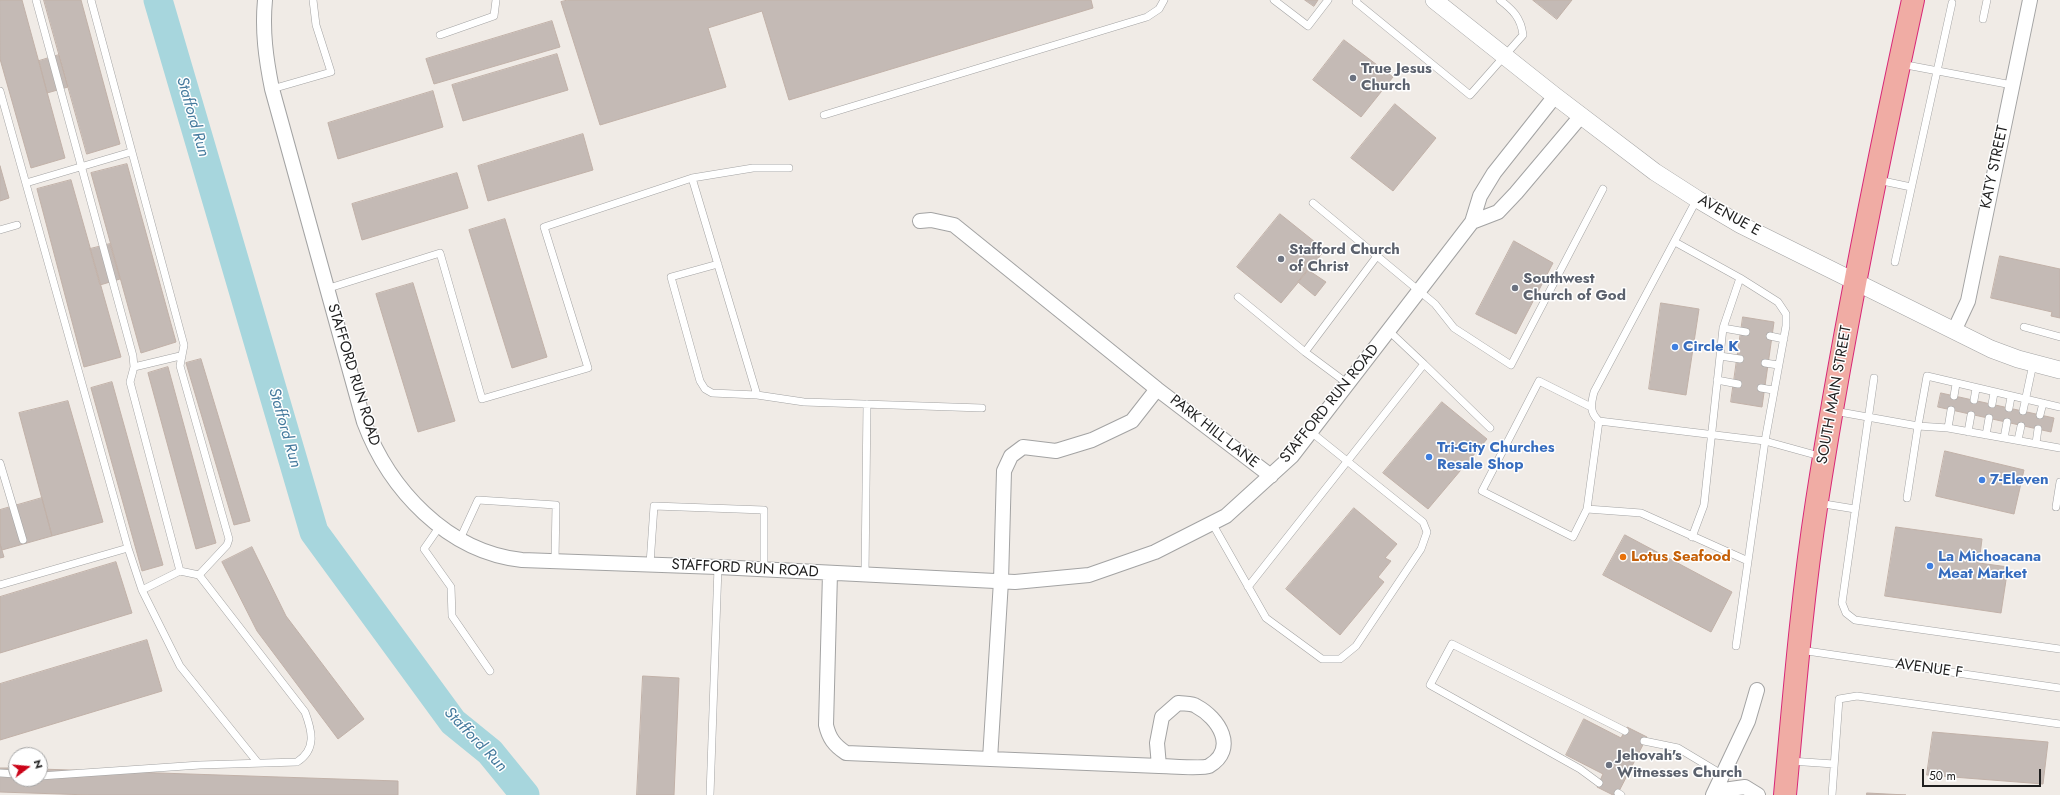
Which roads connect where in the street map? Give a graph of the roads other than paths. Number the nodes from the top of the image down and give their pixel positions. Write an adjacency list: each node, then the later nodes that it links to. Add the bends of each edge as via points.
1 (36, 0): 28 (lane)
2 (91, 0): 27 (lane)
3 (265, 0): 22 (street, STAFFORD RUN ROAD, via 265,55)
4 (313, 0): 22 (lane, via 316,25 331,72)
5 (496, 0): 17 (lane, via 494,16)
6 (1164, 0): 25 (lane, via 1159,9 1148,17)
7 (1274, 0): 8 (lane, via 1308,26)
8 (1328, 0)
9 (1357, 0): 18 (lane, via 1356,2 1470,95)
10 (1434, 0): 18 (street, AVENUE E)
11 (1500, 0): 18 (lane, via 1514,11 1522,25 1523,35)
12 (1913, 0): 19 (highway, SOUTH MAIN STREET)
13 (1987, 0): 16 (lane)
14 (2030, 0): 21 (street, KATY STREET)
15 (1952, 3): 20 (lane)
16 (1984, 20)
17 (440, 35)
18 (1504, 56): 24 (street, AVENUE E)
19 (1899, 64): 20 (lane); 31 (highway, SOUTH MAIN STREET)
20 (1937, 70): 21 (lane); 33 (lane)
21 (2012, 85): 53 (street, KATY STREET, via 1968,301)
22 (272, 90): 47 (street, STAFFORD RUN ROAD)
23 (0, 91): 32 (lane)
24 (1555, 96): 26 (street, AVENUE E); 38 (street, STAFFORD RUN ROAD, via 1494,173 1480,196)
25 (824, 115)
26 (1581, 116): 35 (street, AVENUE E); 38 (street, via 1498,212)
27 (131, 152): 28 (lane); 59 (lane, via 184,345)
28 (82, 167): 32 (lane); 66 (lane, via 133,356)
29 (789, 168): 30 (lane, via 753,168)
30 (692, 178): 44 (lane); 47 (lane, via 544,227 588,368 482,399 440,253)
31 (1876, 179): 33 (lane); 46 (highway, SOUTH MAIN STREET)
32 (26, 183): 128 (lane)
33 (1912, 187): 43 (lane)
34 (1603, 189): 48 (lane, via 1511,365 1454,328 1435,304)
35 (1697, 199): 41 (lane, via 1684,220); 46 (street, AVENUE E, via 1741,225)
36 (1313, 203): 42 (lane)
37 (920, 221): 75 (street, PARK HILL LANE, via 931,220 954,225)
38 (1472, 222): 48 (street, STAFFORD RUN ROAD)
39 (17, 225): 40 (lane)
40 (0, 230)
41 (1675, 242): 45 (lane); 86 (lane, via 1594,392)
42 (1377, 256): 48 (lane); 58 (lane)
43 (1895, 262)
44 (718, 264): 78 (lane); 78 (lane, via 671,277 700,381 705,390 712,393)
45 (1740, 278): 51 (lane); 57 (lane, via 1778,302 1786,314)
46 (1855, 281): 53 (street, AVENUE E); 91 (highway, SOUTH MAIN STREET)
47 (326, 289): 124 (street, STAFFORD RUN ROAD, via 364,422 377,454 409,498)
48 (1419, 291): 52 (street, STAFFORD RUN ROAD)
49 (1238, 297): 58 (lane)
50 (2024, 327): 56 (lane)
51 (1723, 328): 54 (lane); 60 (lane)
52 (1389, 331): 64 (lane); 70 (street, STAFFORD RUN ROAD)
53 (1954, 331): 63 (street, AVENUE E, via 1991,349)
54 (1746, 332)
55 (1770, 336): 57 (lane)
56 (2060, 337)
57 (1784, 339): 65 (lane)
58 (1305, 352): 70 (lane)
59 (180, 356): 66 (lane); 136 (lane, via 180,366 229,539 227,545)
60 (1720, 356): 61 (lane); 69 (lane)
61 (1740, 359)
62 (1765, 363): 65 (lane)
63 (2034, 363): 67 (street, AVENUE E); 82 (lane)
64 (1424, 364): 101 (lane); 114 (lane)
65 (1778, 365): 76 (lane)
66 (134, 368): 134 (lane, via 130,382)
67 (2060, 370)
68 (1874, 378): 95 (lane)
69 (1717, 380): 71 (lane); 106 (lane)
70 (1348, 384): 104 (street, STAFFORD RUN ROAD)
71 (1738, 384)
72 (1956, 384): 74 (lane); 79 (lane); 99 (lane, via 1927,376)
73 (1761, 388): 76 (lane)
74 (1976, 388): 77 (lane); 81 (lane)
75 (1157, 389): 116 (street, PARK HILL LANE); 138 (street, via 1132,421 1092,440 1056,451 1023,447 1011,456 1004,471)
76 (1773, 390): 110 (lane)
77 (1994, 393): 80 (lane); 84 (lane)
78 (757, 395): 83 (lane, via 804,402)
79 (1954, 396)
80 (2012, 397): 82 (lane); 89 (lane)
81 (1974, 400)
82 (2025, 400): 85 (lane); 92 (lane)
83 (867, 404): 88 (lane); 137 (lane)
84 (1992, 404)
85 (2042, 404): 87 (lane); 94 (lane)
86 (1591, 407): 97 (lane); 121 (lane, via 1540,381 1482,491 1573,537)
87 (2060, 407)
88 (982, 408)
89 (2009, 408)
90 (1951, 410): 102 (lane)
91 (1832, 411): 95 (lane); 113 (highway, SOUTH MAIN STREET)
92 (2023, 411)
93 (1971, 415): 105 (lane)
94 (2040, 415)
95 (1869, 417): 99 (lane); 122 (lane)
96 (1989, 418): 107 (lane)
97 (1599, 421): 106 (lane); 121 (lane)
98 (2007, 422): 108 (lane)
99 (1918, 426): 102 (lane); 118 (lane)
100 (2021, 426): 109 (lane)
101 (1490, 428)
102 (1948, 428): 105 (lane)
103 (2038, 429): 111 (lane)
104 (1311, 432): 114 (lane); 116 (street, STAFFORD RUN ROAD, via 1292,456)
105 (1968, 432): 107 (lane)
106 (1711, 433): 110 (lane); 125 (lane, via 1704,505)
107 (1986, 434): 108 (lane)
108 (2004, 438): 109 (lane)
109 (2018, 440): 111 (lane)
110 (1765, 441): 113 (lane); 130 (lane)
111 (2036, 443): 112 (lane)
112 (2060, 448)
113 (1824, 458): 119 (highway, SOUTH MAIN STREET)
114 (1348, 462): 140 (lane); 140 (lane, via 1423,522 1426,532 1421,549 1356,646 1340,659 1322,659 1266,618)
115 (0, 463): 127 (lane)
116 (1271, 476): 123 (street, STAFFORD RUN ROAD, via 1226,516)
117 (2060, 482): 120 (lane)
118 (1907, 498)
119 (1816, 503): 122 (lane); 144 (highway, SOUTH MAIN STREET)
120 (2056, 507)
121 (1587, 509): 125 (lane, via 1641,513)
122 (1855, 509): 143 (lane, via 1842,603 1846,613 1855,620)
123 (1212, 523): 138 (street, STAFFORD RUN ROAD, via 1155,552 1089,575); 140 (lane)
124 (440, 526): 126 (street, STAFFORD RUN ROAD); 145 (lane, via 424,549 451,587 452,616)
125 (1692, 537): 130 (lane)
126 (460, 539): 129 (street, STAFFORD RUN ROAD, via 503,558); 129 (lane, via 478,500 556,505)
127 (24, 540)
128 (128, 548): 139 (lane); 141 (lane)
129 (555, 560): 131 (street, STAFFORD RUN ROAD)
130 (1748, 561): 142 (lane)
131 (650, 564): 132 (street, STAFFORD RUN ROAD); 133 (lane, via 654,506 764,510)
132 (718, 566): 133 (street, STAFFORD RUN ROAD); 160 (lane)
133 (764, 569): 135 (street, STAFFORD RUN ROAD)
134 (180, 571): 136 (lane); 141 (lane)
135 (830, 573): 137 (street, STAFFORD RUN ROAD); 151 (street, via 826,725 828,736 835,746 846,753)
136 (199, 575): 153 (lane, via 305,712 310,727 312,738 304,758 297,762)
137 (865, 575): 138 (street, STAFFORD RUN ROAD)
138 (1001, 581): 151 (street)
139 (0, 585)
140 (1248, 587)
141 (142, 590): 153 (lane, via 180,666)
142 (1736, 646)
143 (2060, 649)
144 (1798, 650): 146 (lane, AVENUE F); 152 (highway, SOUTH MAIN STREET)
145 (490, 671)
146 (2060, 688)
147 (1757, 690): 157 (street, via 1748,721)
148 (2060, 724): 154 (lane, via 1857,696 1838,699)
149 (1624, 731): 158 (lane, via 1452,644 1430,685 1580,769)
150 (1644, 741): 157 (lane, via 1678,748)
151 (990, 759): 155 (street)
152 (1788, 761): 154 (lane); 162 (highway, SOUTH MAIN STREET)
153 (258, 763): 156 (lane)
154 (1834, 764): 163 (lane)
155 (1159, 766): 155 (street, via 1207,766 1220,757 1225,746 1224,736 1214,720 1196,705 1178,703 1162,717 1157,743)
156 (48, 775)
157 (1723, 775): 159 (street)
158 (1599, 783)
159 (1714, 793): 161 (street, via 1745,787)
160 (710, 795)
161 (1758, 795)
162 (1785, 795)
163 (1832, 795)

